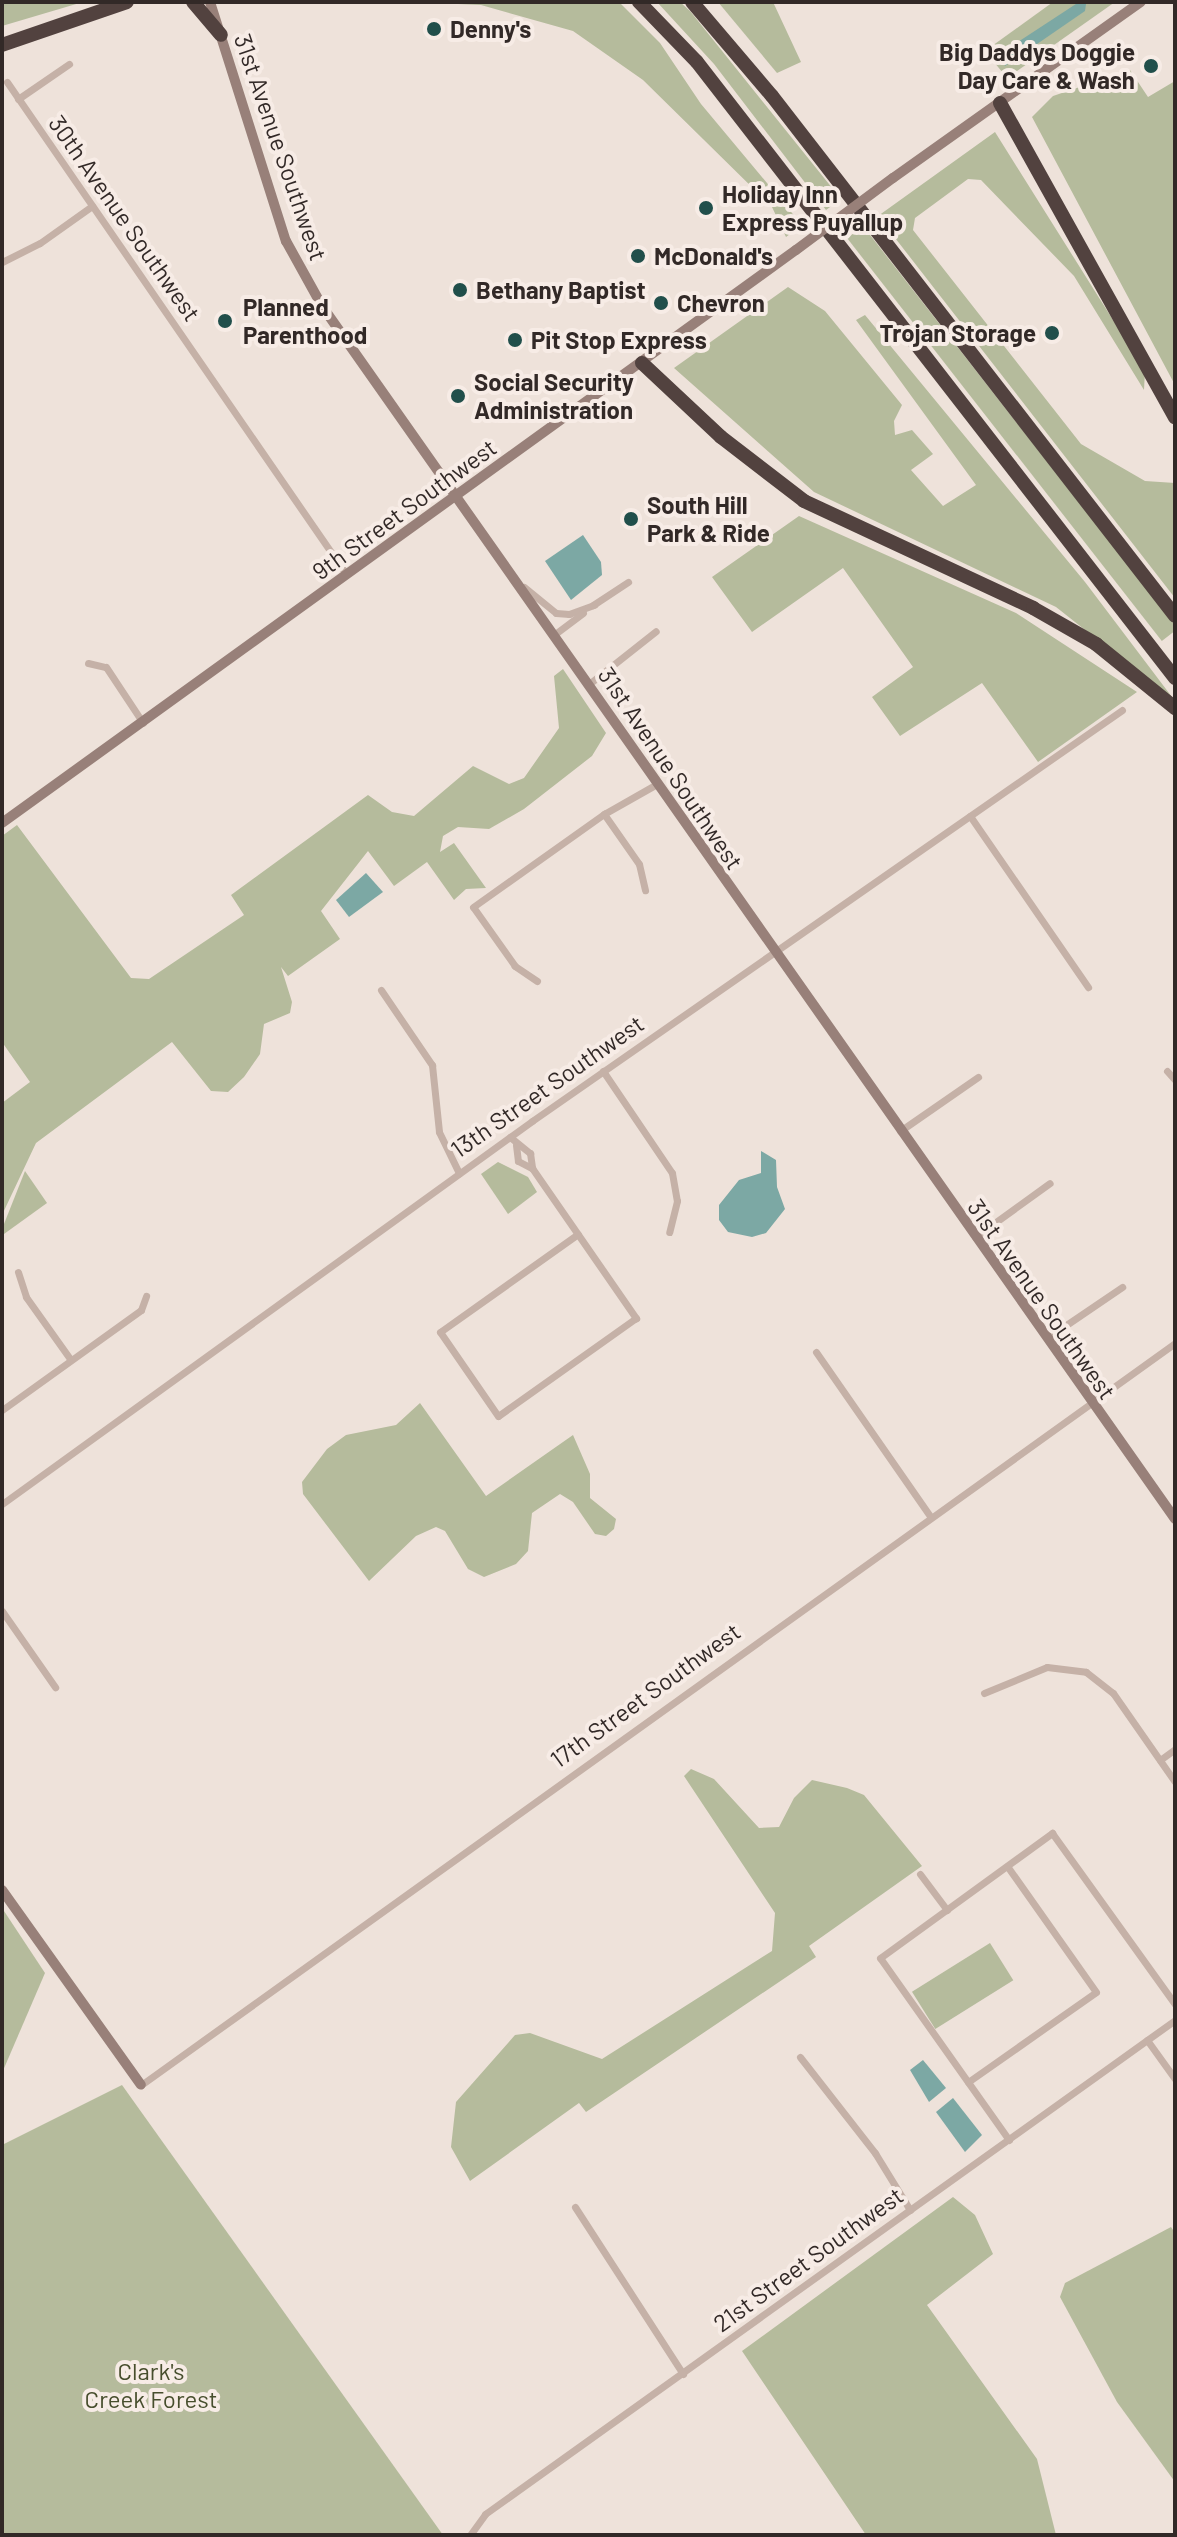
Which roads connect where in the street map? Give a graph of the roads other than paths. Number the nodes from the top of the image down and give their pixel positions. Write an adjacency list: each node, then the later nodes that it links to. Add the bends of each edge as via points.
1 (103, 2): 9 (highway)
2 (127, 2): 11 (highway)
3 (193, 2): 10 (highway)
4 (210, 2): 10 (street, 31st Avenue Southwest)
5 (639, 2): 30 (highway, via 706,73)
6 (692, 2): 12 (highway)
7 (699, 2): 12 (highway)
8 (1141, 2): 16 (street, 9th Street Southwest)
9 (2, 35)
10 (221, 35): 21 (street, 31st Avenue Southwest, via 298,265)
11 (2, 45)
12 (737, 52): 26 (highway)
13 (69, 64): 15 (street)
14 (7, 82): 15 (street, 30th Avenue Southwest)
15 (18, 99): 17 (street, 30th Avenue Southwest)
16 (1000, 103): 19 (street, 9th Street Southwest, bridge); 20 (highway)
17 (92, 206): 18 (street); 22 (street, 30th Avenue Southwest)
18 (2, 262)
19 (642, 363): 21 (street, 9th Street Southwest); 32 (highway, via 692,412 804,501 1033,608 1096,644)
20 (1175, 418)
21 (456, 497): 22 (street, 9th Street Southwest); 23 (street, 31st Avenue Southwest)
22 (346, 574): 34 (street, 9th Street Southwest)
23 (515, 579): 25 (street, via 556,613); 28 (street, 31st Avenue Southwest)
24 (628, 582): 25 (street)
25 (594, 605): 28 (street)
26 (1175, 616)
27 (656, 631): 31 (street)
28 (555, 634): 31 (street, 31st Avenue Southwest)
29 (88, 663): 34 (street, via 106,667)
30 (1175, 678)
31 (589, 684): 35 (street, 31st Avenue Southwest)
32 (1175, 708)
33 (1122, 710): 37 (street, 13th Street Southwest)
34 (143, 723): 38 (street, 9th Street Southwest)
35 (655, 785): 36 (street); 40 (street, 31st Avenue Southwest)
36 (604, 814): 39 (street, via 639,864); 41 (street, via 473,907 515,966)
37 (970, 816): 40 (street, 13th Street Southwest); 42 (street)
38 (2, 823)
39 (645, 890)
40 (774, 951): 44 (street, 13th Street Southwest); 48 (street, 31st Avenue Southwest)
41 (537, 981)
42 (1088, 987)
43 (381, 990): 52 (street, via 432,1065 442,1145)
44 (603, 1071): 49 (street, 13th Street Southwest); 54 (street, via 672,1173 677,1201)
45 (1167, 1071): 47 (street)
46 (978, 1077): 48 (street)
47 (1175, 1080)
48 (900, 1131): 56 (street, 31st Avenue Southwest)
49 (510, 1137): 50 (street); 52 (street, 13th Street Southwest)
50 (516, 1145): 51 (street, via 530,1153); 51 (street, via 518,1161)
51 (532, 1168): 55 (street)
52 (459, 1173): 66 (street, 13th Street Southwest)
53 (1050, 1183): 56 (street)
54 (669, 1232)
55 (578, 1234): 55 (street, via 636,1318 498,1416 440,1332)
56 (975, 1237): 60 (street, 31st Avenue Southwest)
57 (18, 1272): 63 (street, via 26,1297)
58 (1122, 1287): 60 (street)
59 (146, 1296): 63 (street, via 141,1310)
60 (1047, 1338): 64 (street, 31st Avenue Southwest)
61 (1175, 1343): 64 (street, 17th Street Southwest)
62 (816, 1352): 67 (street)
63 (71, 1360): 65 (street)
64 (1089, 1402): 67 (street, 17th Street Southwest); 68 (street, 31st Avenue Southwest)
65 (2, 1410)
66 (2, 1504)
67 (930, 1516): 85 (street, 17th Street Southwest)
68 (1175, 1519)
69 (2, 1611): 70 (street)
70 (55, 1687)
71 (984, 1693): 73 (street, via 1038,1669 1077,1669 1109,1688)
72 (1175, 1749): 73 (street)
73 (1160, 1760): 74 (street)
74 (1175, 1782)
75 (1007, 1866): 78 (street); 79 (street, via 1052,1833); 84 (street, via 1096,1992)
76 (920, 1874): 78 (street)
77 (2, 1890): 85 (street)
78 (947, 1910): 84 (street, via 880,1958)
79 (1175, 2004)
80 (1175, 2020): 81 (street, 21st Street Southwest)
81 (1147, 2040): 83 (street); 86 (street, 21st Street Southwest)
82 (800, 2057): 88 (street, via 875,2153)
83 (1175, 2079)
84 (968, 2082): 86 (street)
85 (141, 2085)
86 (1009, 2140): 88 (street, 21st Street Southwest)
87 (575, 2207): 89 (street)
88 (910, 2210): 89 (street, 21st Street Southwest)
89 (683, 2374): 90 (street, 21st Street Southwest, via 485,2514)
90 (470, 2535)

